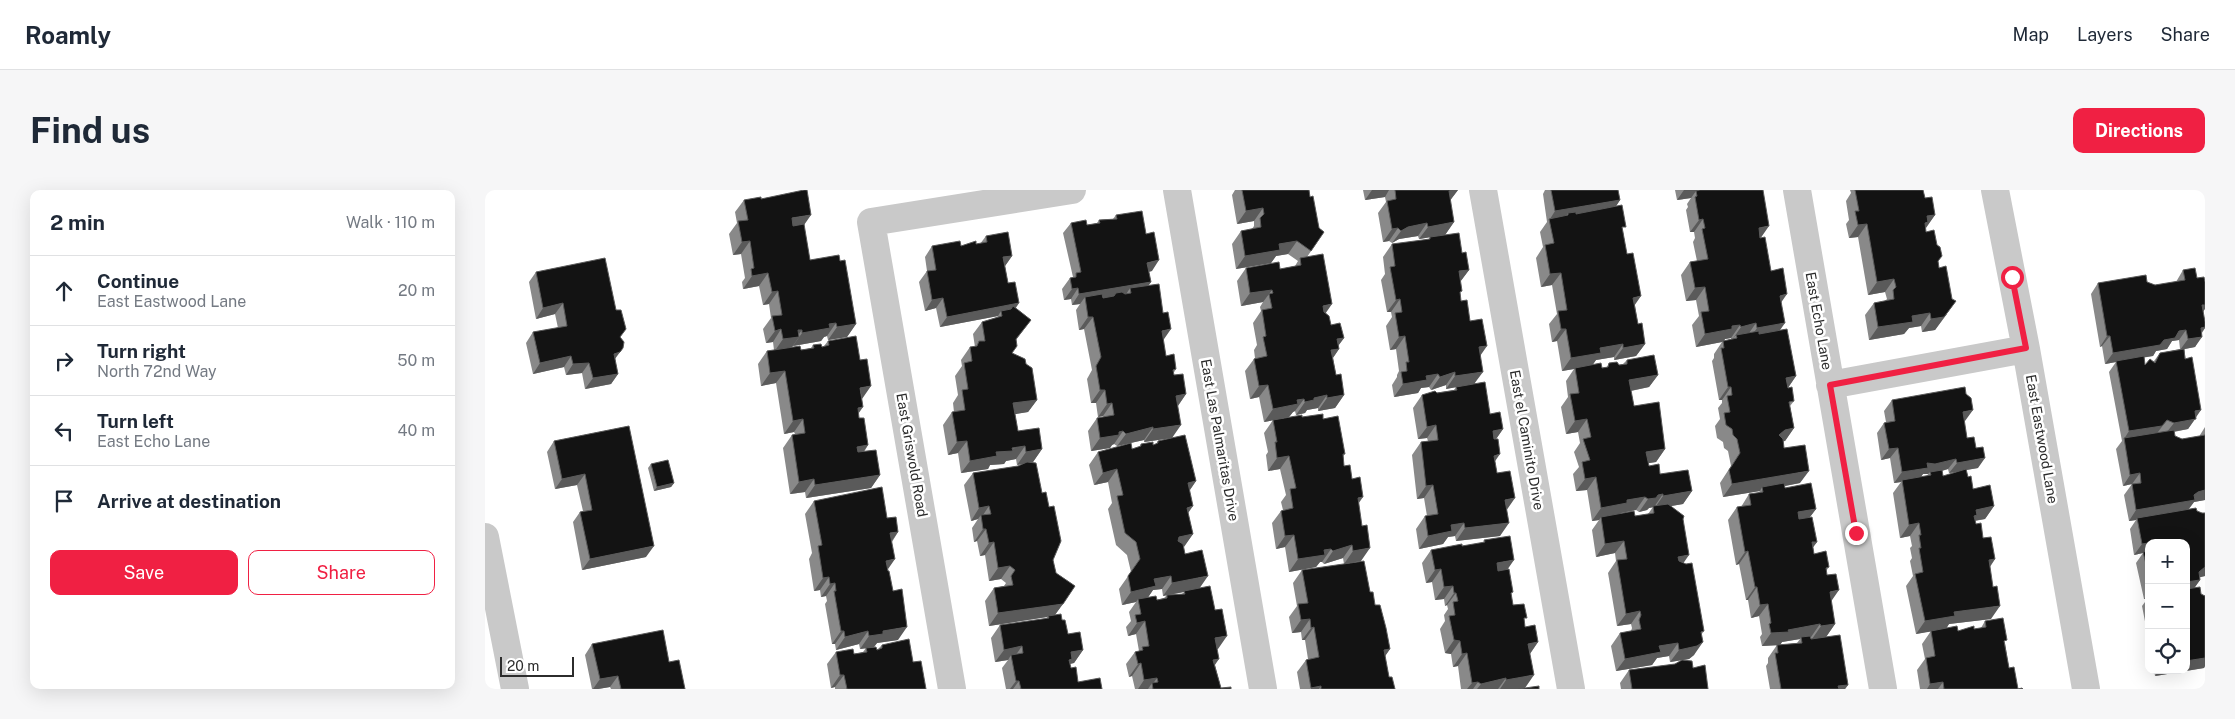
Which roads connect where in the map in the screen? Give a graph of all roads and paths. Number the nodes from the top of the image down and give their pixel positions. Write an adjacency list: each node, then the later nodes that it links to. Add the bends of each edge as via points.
1 (1072, 190): 10 (street, East Griswold Road, via 871,222)
2 (1177, 190): 11 (street, East Las Palmaritas Drive)
3 (1483, 190): 12 (street, East el Caminito Drive)
4 (1797, 190): 7 (street, East Echo Lane)
5 (1995, 190): 6 (street, East Eastwood Lane)
6 (2026, 348): 7 (street); 14 (street, East Eastwood Lane)
7 (1830, 385): 13 (street, East Echo Lane)
8 (486, 548): 9 (street)
9 (515, 689)
10 (952, 689)
11 (1263, 689)
12 (1571, 689)
13 (1883, 689)
14 (2086, 689)

